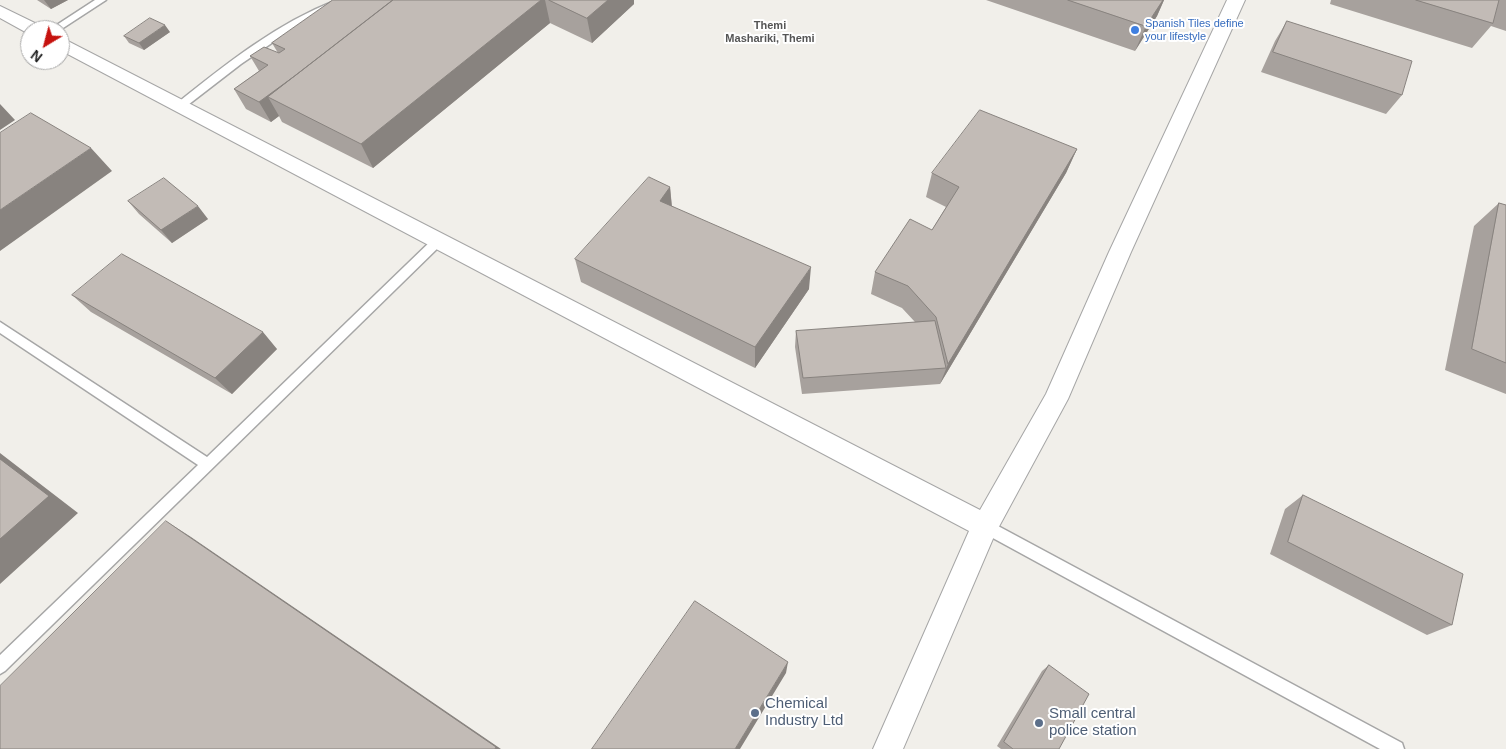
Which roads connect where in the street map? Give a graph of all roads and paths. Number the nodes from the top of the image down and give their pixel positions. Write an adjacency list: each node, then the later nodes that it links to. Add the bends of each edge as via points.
1 (101, 0): 5 (lane)
2 (344, 0): 8 (lane, via 291,27)
3 (1236, 0): 12 (street, via 1056,399)
4 (0, 11): 6 (street)
5 (70, 20)
6 (20, 22)
7 (70, 49): 8 (street)
8 (180, 106): 9 (street)
9 (438, 241): 11 (lane); 12 (street)
10 (0, 327): 11 (lane)
11 (208, 465): 13 (lane)
12 (985, 526): 14 (street); 15 (lane)
13 (0, 666)
14 (888, 749)
15 (1396, 749)

